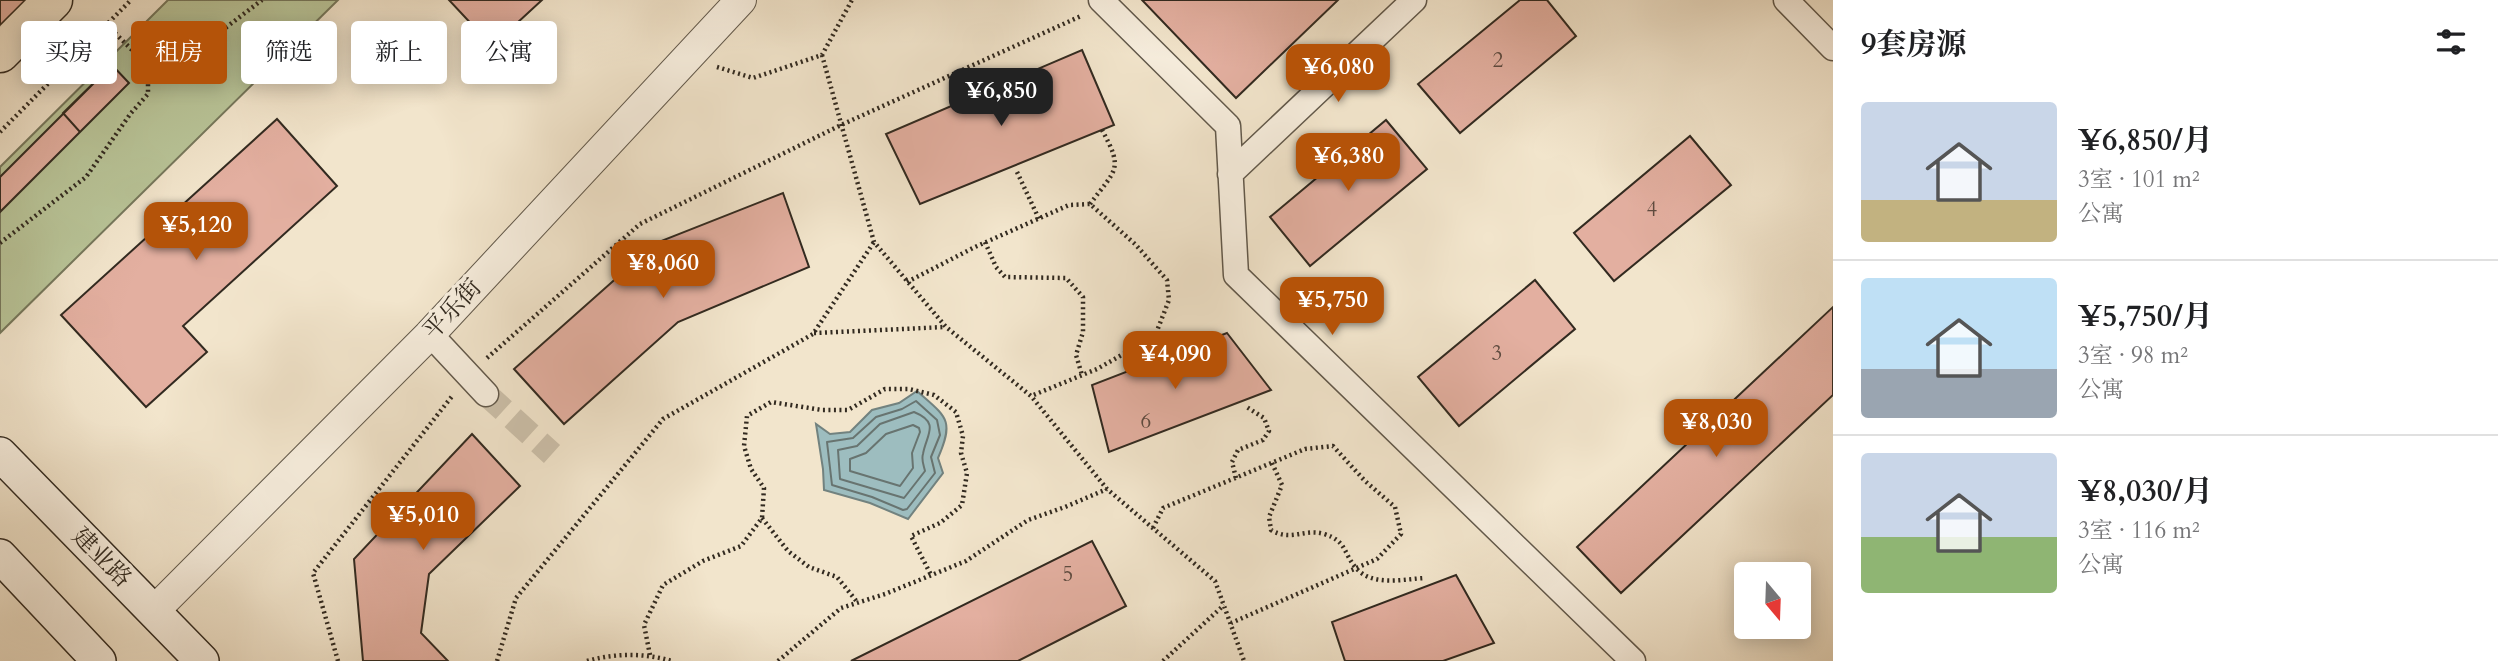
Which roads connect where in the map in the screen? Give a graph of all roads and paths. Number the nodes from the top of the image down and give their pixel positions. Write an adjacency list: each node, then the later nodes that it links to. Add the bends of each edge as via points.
1 (53, 0): 13 (main road)
2 (131, 0): 19 (path)
3 (262, 0): 9 (path)
4 (741, 0): 15 (street, 平乐街)
5 (852, 0): 14 (path)
6 (1414, 0): 21 (street)
7 (1786, 0): 11 (street)
8 (1103, 2): 17 (path); 21 (street, via 1228,126)
9 (227, 28)
10 (117, 35): 12 (path)
11 (1833, 47)
12 (131, 49)
13 (0, 53)
14 (822, 55): 15 (path, via 753,78); 17 (path)
15 (689, 58): 29 (street, 平乐街)
16 (148, 84): 26 (path, via 148,94 86,177)
17 (841, 125): 24 (path); 31 (path, via 639,225)
18 (1102, 130): 22 (path, via 1115,153 1116,168)
19 (0, 132)
20 (1017, 172): 23 (path)
21 (1230, 174): 60 (street, via 1236,275)
22 (1090, 204): 23 (path, via 1069,205); 32 (path, via 1167,279 1169,300 1156,336)
23 (1039, 219): 25 (path)
24 (873, 242): 27 (path); 30 (path)
25 (985, 242): 27 (path); 32 (path, via 1005,277 1066,278 1083,297 1083,332 1076,355)
26 (0, 243)
27 (907, 282): 28 (path)
28 (946, 327): 30 (path); 34 (path)
29 (430, 334): 31 (street); 48 (street, 平乐街)
30 (813, 334): 51 (path, via 663,419 516,598)
31 (468, 375): 33 (street); 54 (path, via 313,573)
32 (1082, 375): 34 (path)
33 (486, 394)
34 (1031, 396): 39 (path)
35 (1245, 406): 38 (path, via 1264,418 1269,431 1263,440 1238,450 1232,462)
36 (0, 454): 48 (main road, 建业路)
37 (1272, 463): 38 (path); 43 (path, via 1282,485 1269,517 1271,530 1282,537 1321,533 1339,540); 43 (path, via 1305,449 1333,446 1395,507 1401,534 1377,559)
38 (1237, 478): 41 (path, via 1163,508)
39 (1107, 489): 41 (path); 44 (path, via 1028,520 966,561)
40 (762, 518): 44 (path, via 764,488 751,469 744,446 747,416 771,402 848,410 885,389 934,395 957,412 967,473 962,505 940,523 911,536); 46 (path, via 788,551 809,567 836,577); 50 (path, via 741,546 703,561 663,585 644,625)
41 (1153, 528): 47 (path, via 1215,581)
42 (0, 556): 52 (main road)
43 (1357, 568): 45 (path, via 1382,580); 49 (path)
44 (932, 575): 46 (path)
45 (1425, 578)
46 (858, 603): 57 (path, via 841,608)
47 (1224, 605): 49 (path); 58 (path)
48 (155, 610): 53 (main road, 建业路)
49 (1231, 623): 59 (path)
50 (650, 655): 55 (path); 56 (path)
51 (499, 660)
52 (99, 661)
53 (202, 661)
54 (338, 661)
55 (587, 661)
56 (672, 661)
57 (779, 661)
58 (1163, 661)
59 (1244, 661)
60 (1633, 661)

